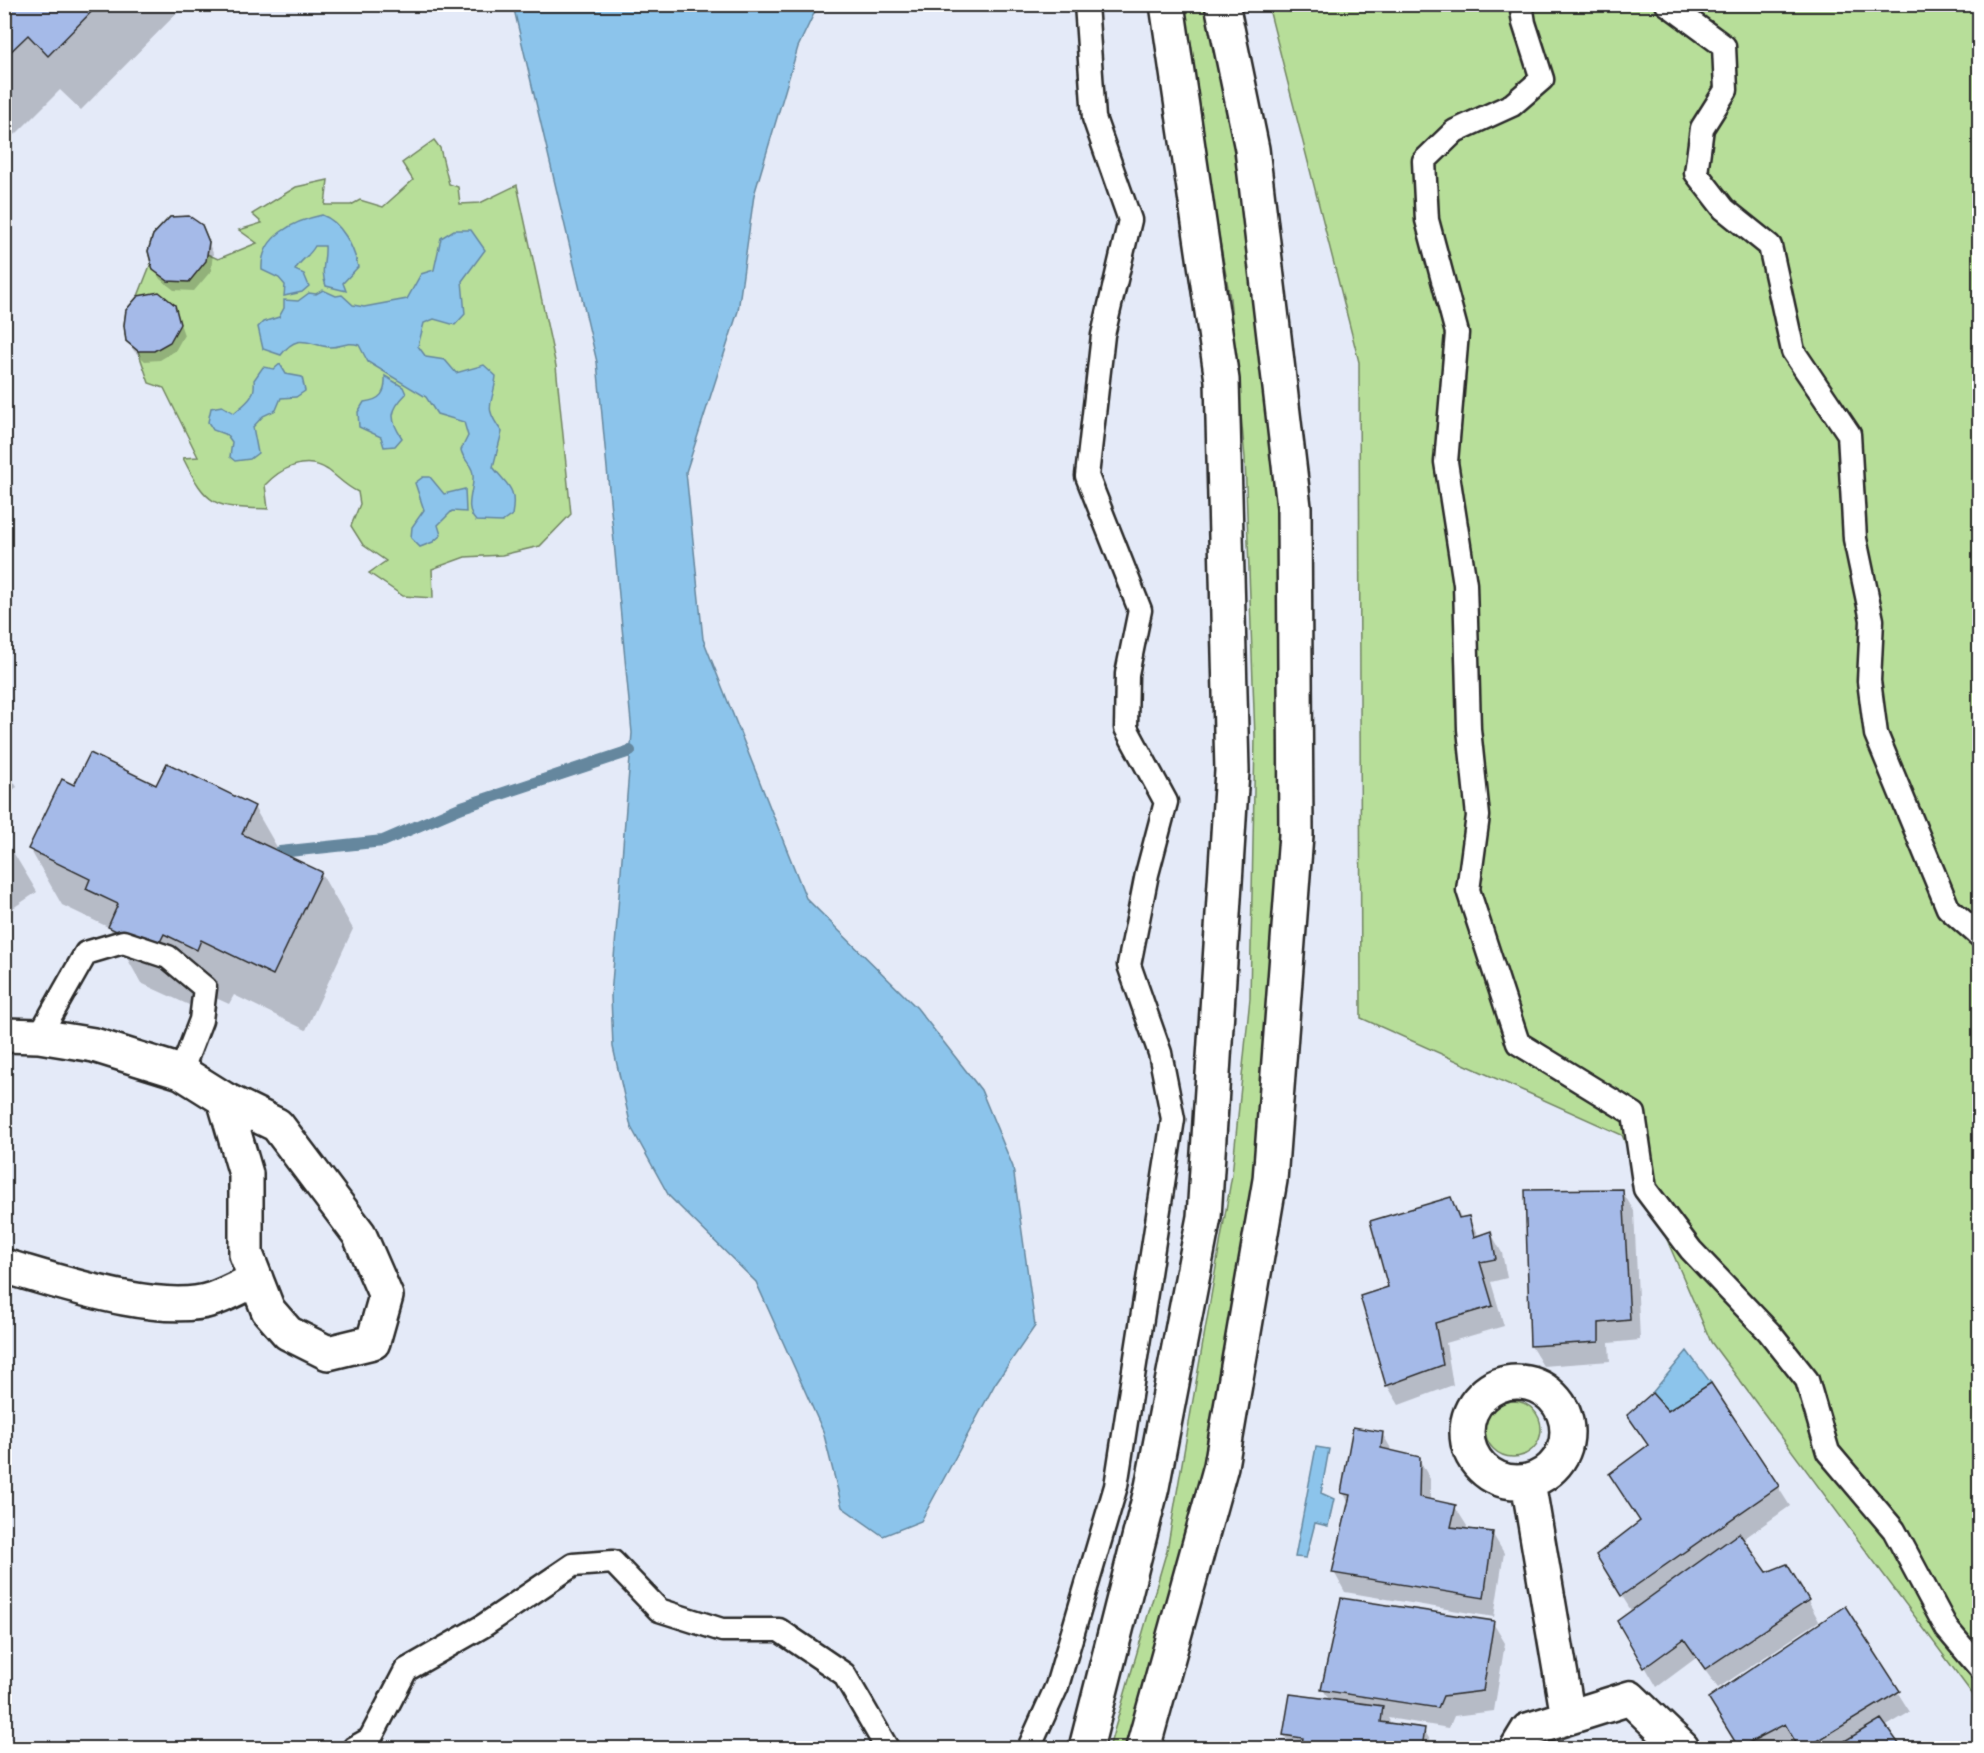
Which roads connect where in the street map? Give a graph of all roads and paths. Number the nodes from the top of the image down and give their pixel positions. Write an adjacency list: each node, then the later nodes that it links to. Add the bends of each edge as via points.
1 (1086, 4): 18 (lane, via 1094,118 1130,220 1102,335 1087,476 1140,610 1126,674 1126,728 1166,802 1129,965 1160,1053 1173,1119 1116,1486 1057,1686)
2 (1167, 4): 19 (street, via 1222,380 1232,771 1204,1216 1152,1487)
3 (1222, 4): 20 (street, via 1252,149 1294,507 1296,835 1270,1180 1221,1467)
4 (1521, 4): 14 (lane, via 1542,79 1512,105 1455,131 1424,161 1427,220 1457,333 1446,462 1466,584 1469,729 1478,816 1468,890 1518,1043 1634,1114 1645,1188 1691,1250 1769,1332 1807,1380 1828,1452 1894,1530 1947,1629)
5 (1667, 4): 6 (lane, via 1724,46 1726,90 1702,128 1696,173 1724,209 1770,246 1792,351 1850,434 1855,539 1872,620 1869,681 1876,734 1948,908)
6 (1980, 936)
7 (4, 1035): 8 (street)
8 (39, 1036): 9 (street, via 94,1045); 9 (lane, via 86,953 123,942 168,957 205,988 201,1020)
9 (181, 1072): 10 (street)
10 (224, 1099): 12 (street, via 246,1174 246,1254); 12 (street, via 277,1125 359,1233 386,1296 374,1342 328,1353 288,1333 268,1310)
11 (4, 1266): 12 (street, via 92,1292 165,1304 212,1300)
12 (256, 1279)
13 (1528, 1482): 15 (street)
14 (1980, 1668)
15 (1568, 1717): 21 (street, via 1528,1730); 22 (street, via 1630,1698)
16 (354, 1749): 17 (lane, via 370,1739 406,1670 483,1626 573,1564 613,1562 658,1610 722,1630 779,1630 844,1674)
17 (887, 1749)
18 (1029, 1749)
19 (1086, 1749)
20 (1143, 1749)
21 (1517, 1749)
22 (1682, 1749)

